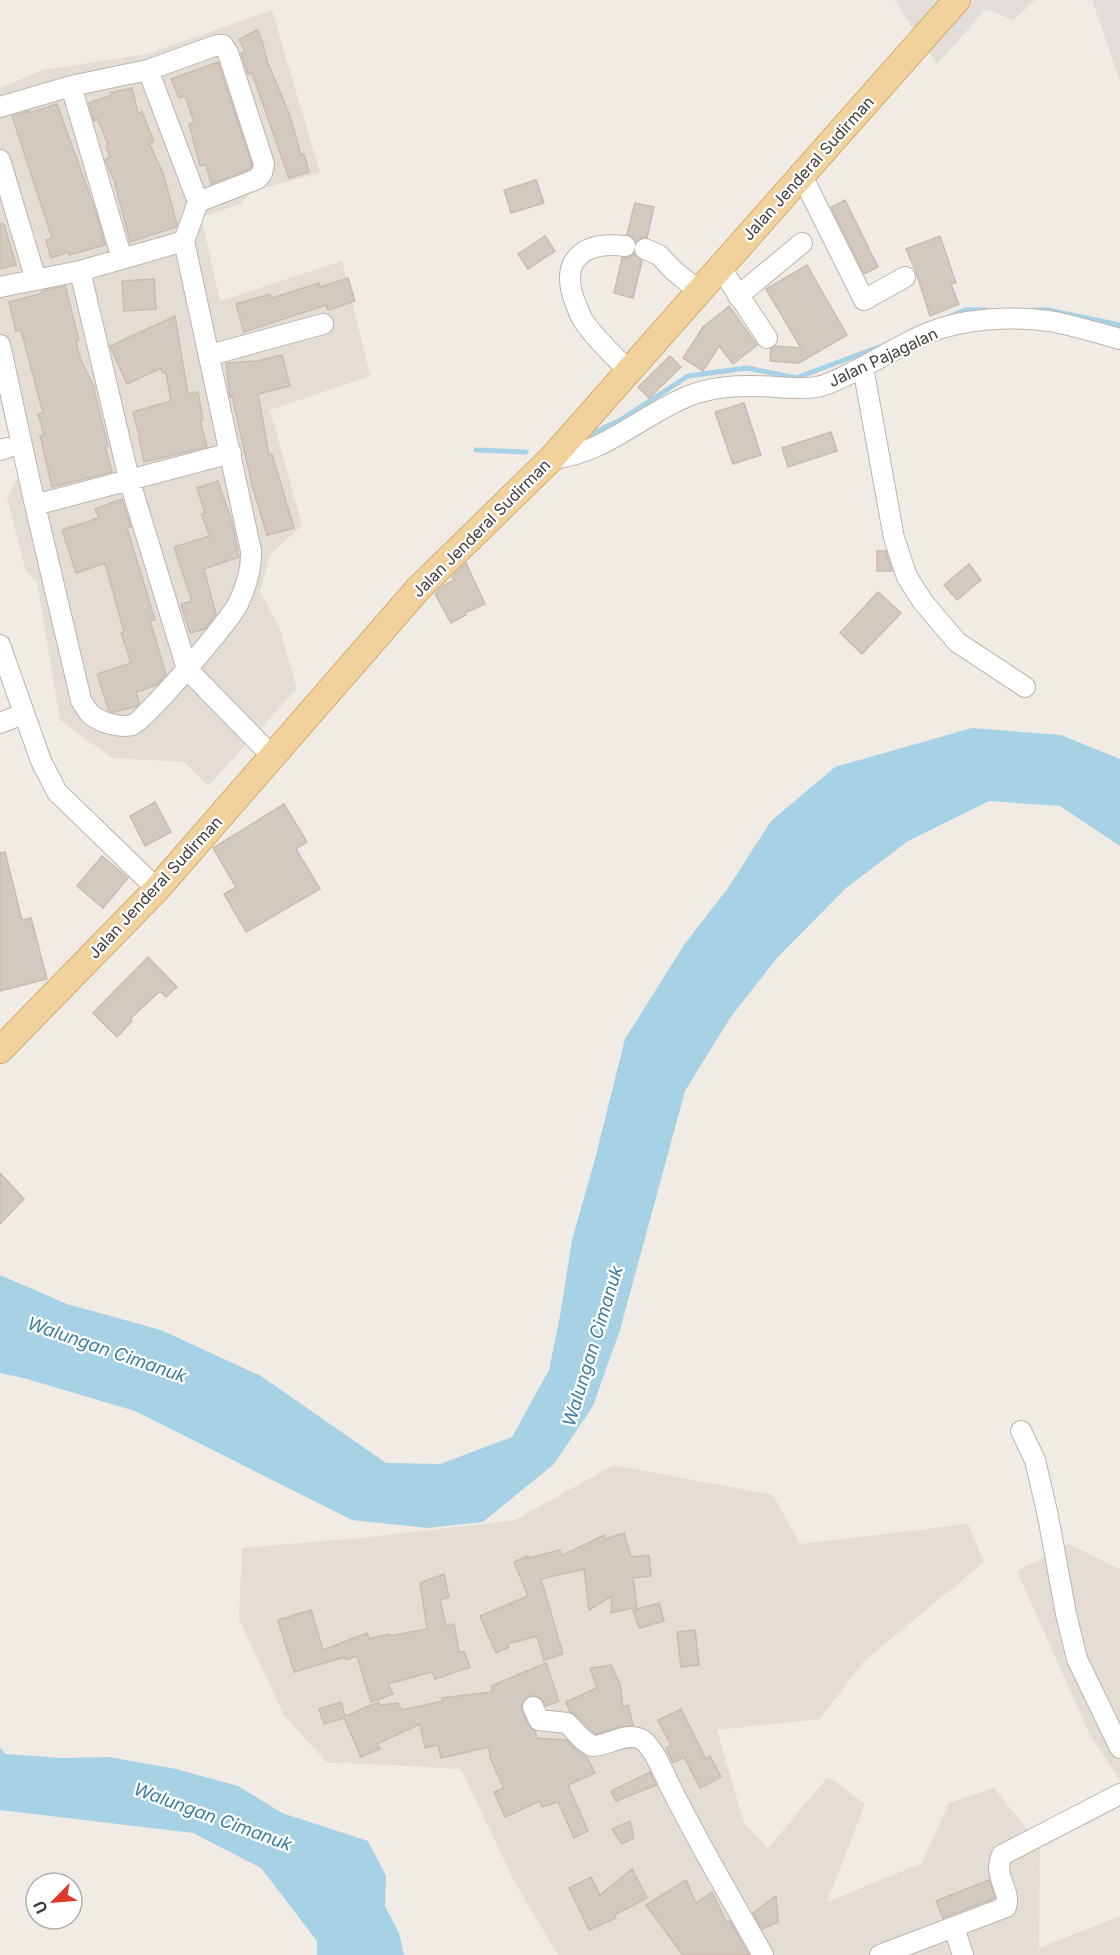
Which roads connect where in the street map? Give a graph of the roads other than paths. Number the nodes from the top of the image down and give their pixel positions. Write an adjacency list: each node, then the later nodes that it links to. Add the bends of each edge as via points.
1 (957, 0): 6 (main road, Jalan Jenderal Sudirman)
2 (148, 70): 3 (street); 7 (street); 7 (street, via 217,45 223,45 228,53 264,168 257,179)
3 (70, 86): 4 (street); 12 (street)
4 (0, 107)
5 (0, 160): 16 (street)
6 (802, 176): 13 (main road, Jalan Jenderal Sudirman); 15 (street, via 864,300)
7 (198, 202): 8 (street)
8 (184, 241): 12 (street); 24 (street)
9 (802, 243): 19 (street)
10 (625, 246): 26 (street, via 609,244 583,251 570,267 569,286 583,322)
11 (645, 249): 18 (street, via 658,255)
12 (122, 259): 14 (street)
13 (720, 267): 18 (main road, Jalan Jenderal Sudirman); 19 (street)
14 (80, 271): 16 (street); 29 (street)
15 (906, 277)
16 (36, 280): 17 (street)
17 (0, 287)
18 (700, 292): 26 (main road, Jalan Jenderal Sudirman)
19 (738, 296): 21 (street)
20 (323, 324): 24 (street)
21 (767, 338)
22 (1120, 339): 25 (street, Jalan Pajagalan, via 1050,321 967,323 928,333)
23 (0, 345): 30 (street)
24 (210, 355): 27 (street)
25 (863, 367): 28 (street, Jalan Pajagalan, via 818,387 723,386 694,394 587,451); 33 (street, via 894,538 908,577 923,602 957,642)
26 (629, 372): 28 (main road, Jalan Jenderal Sudirman)
27 (231, 453): 29 (street); 32 (street, via 251,551 250,571 237,606)
28 (551, 459): 36 (main road, Jalan Jenderal Sudirman, via 418,589)
29 (129, 479): 30 (street); 32 (street)
30 (35, 505): 32 (street, via 79,694 89,712 114,724 132,725)
31 (0, 645): 34 (street)
32 (187, 669): 36 (street)
33 (1025, 687)
34 (23, 714): 35 (street); 37 (street, via 57,792)
35 (0, 723)
36 (273, 757): 37 (main road, Jalan Jenderal Sudirman)
37 (157, 889): 38 (main road, Jalan Jenderal Sudirman)
38 (0, 1050)
39 (1021, 1431): 41 (street, via 1035,1460 1077,1659)
40 (533, 1707): 44 (street, via 539,1720 567,1723 592,1746 629,1738 644,1740)
41 (1120, 1748)
42 (1120, 1794): 43 (street, via 1002,1855 999,1874 1006,1906)
43 (954, 1928): 45 (street); 46 (street)
44 (763, 1955)
45 (880, 1955)
46 (963, 1955)

